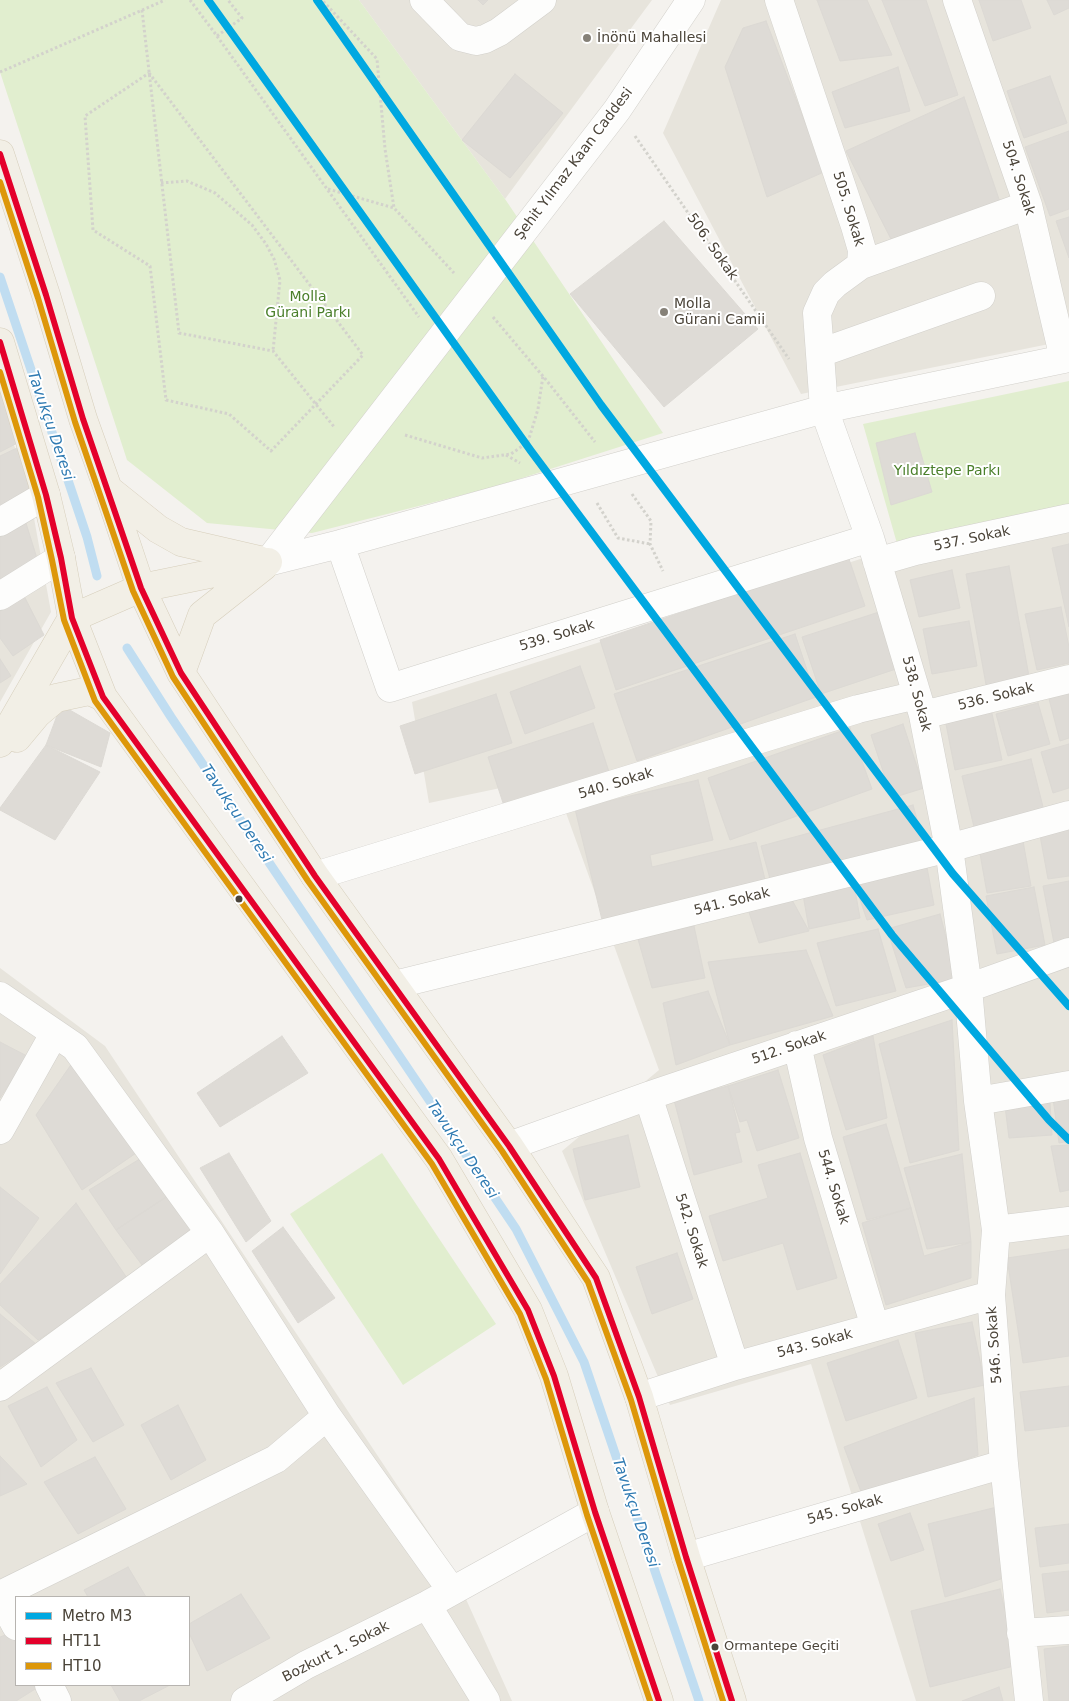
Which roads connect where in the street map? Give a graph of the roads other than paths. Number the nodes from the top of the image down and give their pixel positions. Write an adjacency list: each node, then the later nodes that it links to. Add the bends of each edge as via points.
1 (424, 0): 2 (street, via 460,37 476,41 499,32)
2 (542, 0)
3 (691, 0): 21 (street, Şehit Yılmaz Kaan Caddesi, via 617,110)
4 (779, 0): 8 (street, 505. Sokak, via 856,226 862,250)
5 (957, 0): 7 (street, 504. Sokak)
6 (0, 154): 14 (main road, via 83,420)
7 (1028, 205): 8 (street); 12 (street, 504. Sokak)
8 (861, 265): 11 (street, 505. Sokak, via 826,293 817,313)
9 (981, 296): 11 (street)
10 (1, 351): 15 (main road)
11 (820, 353): 13 (street, 505. Sokak)
12 (1067, 359): 13 (street)
13 (824, 409): 18 (street); 19 (street, 538. Sokak)
14 (108, 489): 21 (main road, via 158,529 181,542); 22 (main road)
15 (46, 496): 17 (street); 20 (main road)
16 (1069, 518): 19 (street, 537. Sokak, via 915,551)
17 (0, 522)
18 (340, 544): 19 (street, 539. Sokak, via 390,688); 21 (street)
19 (873, 550): 28 (street, 538. Sokak)
20 (60, 558): 23 (street); 24 (main road)
21 (268, 562): 22 (main road); 25 (main road, via 202,615)
22 (141, 588): 24 (main road); 25 (main road)
23 (0, 596)
24 (72, 618): 27 (main road); 29 (main road)
25 (181, 673): 33 (main road)
26 (1069, 678): 28 (street, 536. Sokak)
27 (103, 697): 30 (main road, via 89,692 56,698 37,714); 55 (main road, via 444,1167 528,1310 554,1376)
28 (920, 705): 32 (street, 538. Sokak); 33 (street, 540. Sokak, via 858,709)
29 (0, 743)
30 (0, 759)
31 (1069, 815): 32 (street, 541. Sokak)
32 (949, 848): 35 (street, 541. Sokak); 36 (street, 538. Sokak)
33 (315, 876): 35 (main road)
34 (1069, 952): 36 (street, 512. Sokak)
35 (394, 985): 44 (main road)
36 (968, 988): 39 (street, 512. Sokak); 42 (street, 546. Sokak)
37 (0, 996): 38 (street)
38 (54, 1034): 43 (street); 47 (street, via 75,1047)
39 (797, 1045): 41 (street, 512. Sokak); 49 (street, 544. Sokak, via 818,1138)
40 (1069, 1086): 42 (street)
41 (648, 1096): 44 (street, 512. Sokak); 50 (street, 542. Sokak)
42 (978, 1101): 46 (street, 546. Sokak)
43 (0, 1130)
44 (508, 1146): 52 (main road, via 596,1278)
45 (1069, 1221): 46 (street)
46 (996, 1230): 48 (street, 546. Sokak)
47 (210, 1233): 51 (street); 53 (street)
48 (991, 1295): 49 (street, 543. Sokak); 54 (street, 546. Sokak)
49 (875, 1327): 50 (street, 543. Sokak)
50 (735, 1366): 52 (street, 543. Sokak)
51 (0, 1387)
52 (639, 1397): 56 (main road)
53 (327, 1416): 57 (street); 58 (street, via 276,1459)
54 (1004, 1464): 56 (street, 545. Sokak); 62 (street, 546. Sokak)
55 (595, 1512): 57 (street, Bozkurt 1. Sokak); 68 (main road)
56 (686, 1557): 69 (main road)
57 (452, 1591): 59 (street, Bozkurt 1. Sokak)
58 (0, 1596): 60 (street)
59 (427, 1605): 64 (street, Bozkurt 1. Sokak, via 306,1665); 67 (street)
60 (15, 1624)
61 (1069, 1630): 62 (street)
62 (1021, 1633): 70 (street, 546. Sokak)
63 (49, 1686): 65 (street)
64 (285, 1691): 66 (street, Bozkurt 1. Sokak)
65 (57, 1701)
66 (245, 1701)
67 (486, 1701)
68 (659, 1701)
69 (732, 1701)
70 (1029, 1701)

